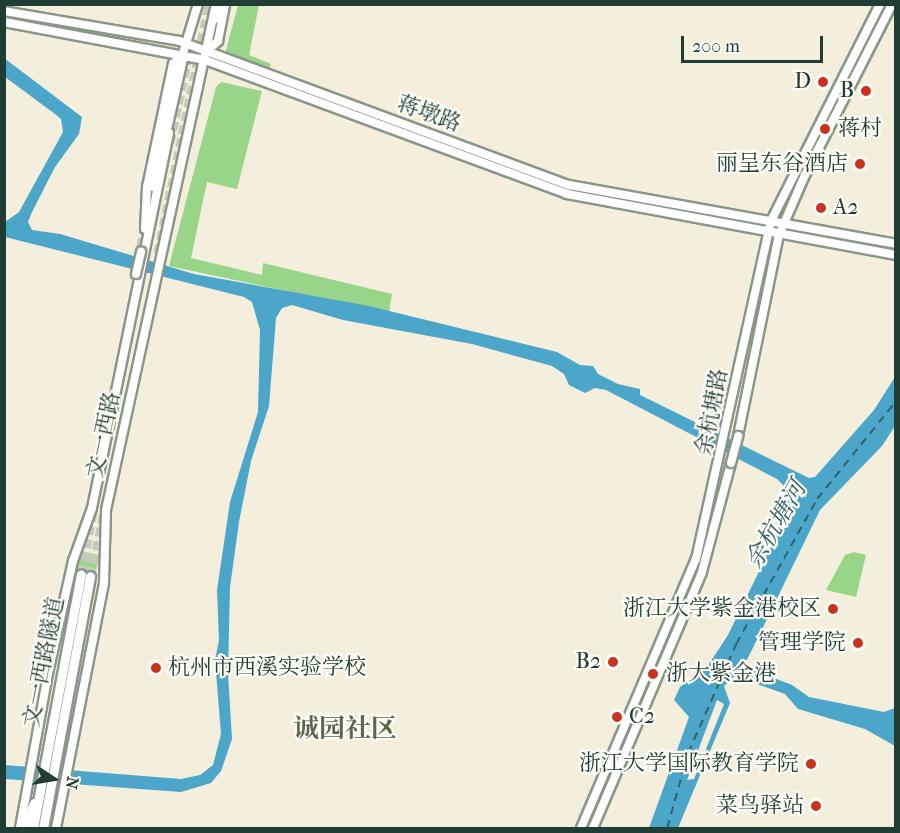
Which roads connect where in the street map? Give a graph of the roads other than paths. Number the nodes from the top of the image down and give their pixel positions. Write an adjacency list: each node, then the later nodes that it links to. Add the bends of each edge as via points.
1 (198, 4): 9 (main road, 文一西路)
2 (216, 4): 10 (main road, 文一西路)
3 (223, 4): 7 (highway); 10 (main road, 文一西路, via 218,41)
4 (880, 4): 12 (main road, 余杭塘路)
5 (892, 4): 13 (main road, 余杭塘路)
6 (6, 12): 9 (main road, 蒋墩路)
7 (218, 18)
8 (4, 22): 9 (main road, 蒋墩路)
9 (184, 49): 10 (main road, 蒋墩路); 11 (highway); 20 (main road, 文一西路, bridge, via 173,64 147,187 137,290 92,508 69,577 28,783)
10 (206, 56): 12 (main road, 蒋墩路, via 569,185); 14 (main road, 蒋墩路, via 567,194); 24 (main road, 文一西路, via 106,510 105,583)
11 (153, 186)
12 (771, 221): 13 (main road, 蒋墩路); 14 (main road, 余杭塘路)
13 (784, 223): 15 (main road, 余杭塘路); 16 (main road, 蒋墩路)
14 (767, 233): 15 (main road, 蒋墩路); 25 (main road, 余杭塘路, via 696,559)
15 (779, 235): 17 (main road, 蒋墩路); 26 (main road, 余杭塘路, bridge, via 738,436 702,572)
16 (896, 244)
17 (896, 255)
18 (52, 787): 19 (highway, 文一西路隧道, via 85,575); 22 (highway); 23 (highway)
19 (39, 788): 20 (highway); 21 (highway)
20 (24, 828)
21 (33, 828)
22 (43, 828)
23 (48, 828)
24 (56, 828)
25 (581, 828)
26 (593, 828)

